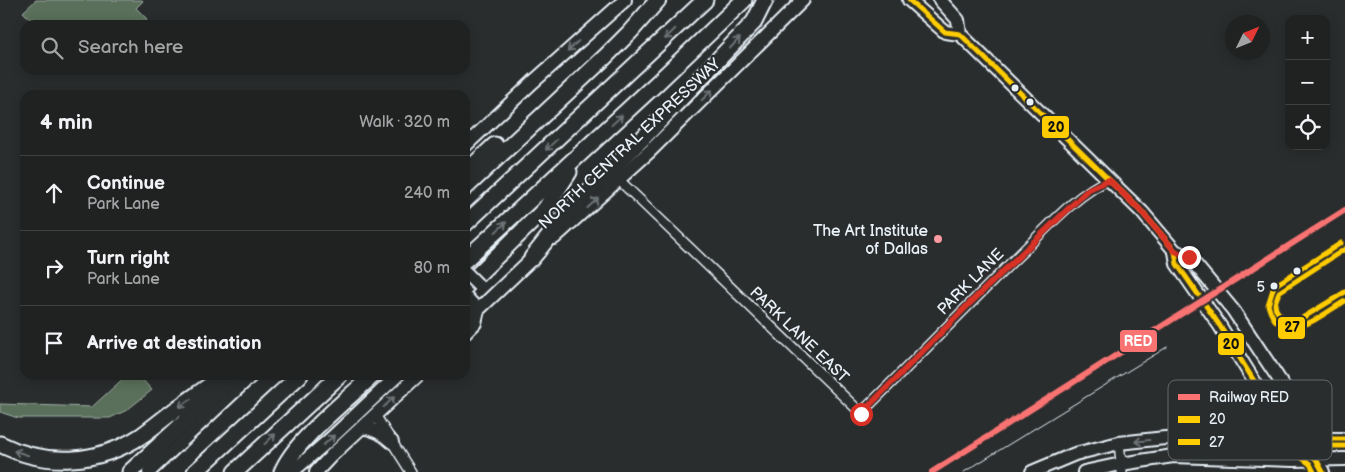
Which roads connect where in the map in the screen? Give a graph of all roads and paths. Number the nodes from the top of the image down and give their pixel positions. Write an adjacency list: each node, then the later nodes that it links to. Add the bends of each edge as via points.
1 (625, 0): 10 (main road, one-way to 10)
2 (657, 0): 12 (highway); 15 (highway, via 605,57)
3 (705, 0): 16 (highway, one-way to 16)
4 (744, 0): 11 (highway, NORTH CENTRAL EXPRESSWAY, one-way to 4)
5 (765, 0): 19 (highway, one-way to 5, via 570,210 754,22)
6 (803, 0): 13 (main road, NORTH CENTRAL EXPRESSWAY, one-way to 6)
7 (909, 0): 9 (main road, via 945,32)
8 (940, 0): 9 (main road, via 958,20)
9 (960, 34): 14 (main road)
10 (470, 141)
11 (581, 154): 18 (highway, NORTH CENTRAL EXPRESSWAY, one-way to 11); 20 (highway, via 545,209)
12 (470, 168)
13 (619, 180): 19 (main road, NORTH CENTRAL EXPRESSWAY, one-way to 13); 35 (street, PARK LANE EAST)
14 (1109, 180): 17 (main road); 35 (street, PARK LANE, via 1089,189 1061,215)
15 (470, 183)
16 (470, 219)
17 (1175, 251): 33 (main road, via 1177,264); 34 (main road, via 1189,257 1233,310)
18 (470, 255)
19 (532, 258): 22 (main road, NORTH CENTRAL EXPRESSWAY)
20 (470, 289)
21 (470, 292): 22 (main road)
22 (488, 300): 23 (main road, NORTH CENTRAL EXPRESSWAY)
23 (471, 311): 24 (main road, NORTH CENTRAL EXPRESSWAY, via 475,324)
24 (470, 328)
25 (217, 380): 42 (highway, one-way to 42, via 140,436 109,452 72,460 54,460 31,456)
26 (231, 380): 49 (highway)
27 (247, 380): 50 (main road)
28 (293, 380): 51 (highway)
29 (335, 380): 52 (highway, one-way to 29)
30 (368, 380): 53 (highway, via 302,441)
31 (393, 380): 54 (main road, one-way to 31)
32 (413, 380): 36 (main road, one-way to 32)
33 (1254, 380)
34 (1280, 380)
35 (861, 414)
36 (375, 415): 37 (main road); 41 (street)
37 (362, 427): 41 (main road, via 373,429); 55 (main road)
38 (1168, 438): 43 (main road, one-way to 43)
39 (1332, 439): 40 (main road)
40 (1345, 439)
41 (392, 442): 56 (street)
42 (0, 444)
43 (1119, 444): 48 (street); 57 (main road, via 1075,454)
44 (1168, 457): 48 (main road)
45 (1332, 459): 46 (main road)
46 (1345, 459)
47 (1317, 460): 59 (main road)
48 (1121, 468): 58 (main road)
49 (130, 472)
50 (149, 472)
51 (195, 472)
52 (235, 472)
53 (282, 472)
54 (292, 472)
55 (316, 472)
56 (411, 472)
57 (1032, 472)
58 (1084, 472)
59 (1323, 472)

